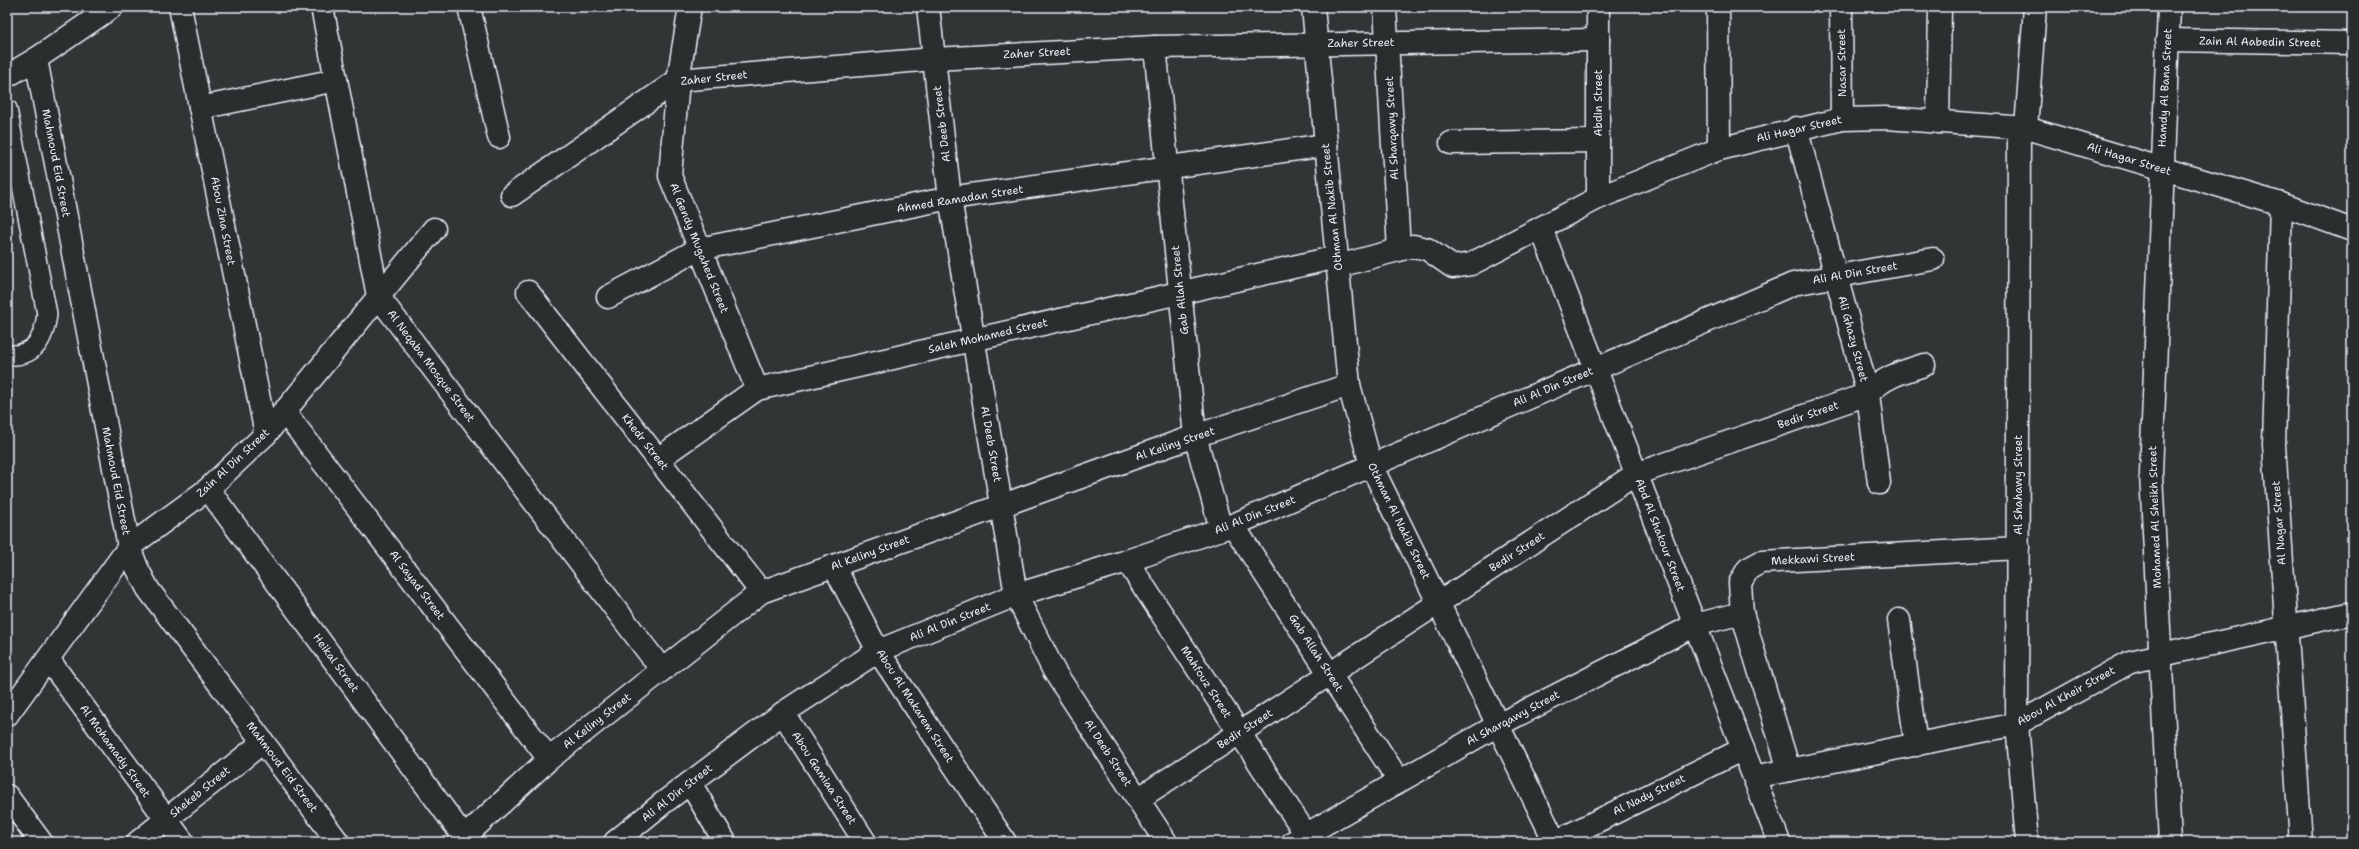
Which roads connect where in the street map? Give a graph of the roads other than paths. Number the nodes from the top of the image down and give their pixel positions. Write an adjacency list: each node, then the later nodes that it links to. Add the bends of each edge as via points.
1 (112, 7): 21 (street)
2 (180, 7): 26 (street, Abou Zina Street)
3 (322, 7): 24 (street, Al Neqaba Mosque Street)
4 (469, 7): 32 (street)
5 (690, 7): 25 (street, Al Gendy Mugahed Street)
6 (928, 7): 22 (street, Al Deeb Street)
7 (1313, 7): 18 (street, Othman Al Nakib Street)
8 (1385, 7): 17 (street, Al Sharqawy Street)
9 (1598, 7): 15 (street, Abdin Street)
10 (1718, 7): 36 (street)
11 (1841, 7): 28 (street, Nasar Street)
12 (1940, 7): 29 (street)
13 (2035, 7): 31 (street, Al Shahawy Street)
14 (2168, 7): 16 (street, Hamdy Al Bana Street)
15 (1598, 40): 17 (street, Zaher Street); 33 (street, Abdin Street)
16 (2167, 40): 19 (street, Zain Al Aabedin Street); 38 (street, Hamdy Al Bana Street)
17 (1387, 42): 18 (street, Zaher Street); 47 (street, Al Sharqawy Street)
18 (1317, 44): 20 (street, Zaher Street); 35 (street, Othman Al Nakib Street)
19 (2352, 44)
20 (1155, 47): 22 (street, Zaher Street); 37 (street, Gab Allah Street)
21 (36, 59): 23 (street); 72 (street, Mahmoud Eid Street)
22 (934, 59): 25 (street, Zaher Street); 40 (street, Al Deeb Street)
23 (7, 76)
24 (336, 80): 26 (street); 53 (street, Al Neqaba Mosque Street)
25 (678, 80): 39 (street, Zaher Street); 46 (street, Al Gendy Mugahed Street, via 670,176)
26 (200, 108): 63 (street, Abou Zina Street)
27 (7, 110): 56 (lane, via 47,314 45,333 34,347 18,355)
28 (1842, 119): 29 (street, Ali Hagar Street, via 1886,118); 30 (street, Ali Hagar Street)
29 (1938, 122): 31 (street, Ali Hagar Street)
30 (1796, 128): 36 (street, Ali Hagar Street); 50 (street, Ali Ghazy Street)
31 (2023, 128): 38 (street, Ali Hagar Street); 73 (street, Al Shahawy Street)
32 (499, 137)
33 (1598, 142): 34 (street); 41 (street, Abdin Street)
34 (1450, 143)
35 (1326, 145): 37 (street, Ahmed Ramadan Street); 49 (street, Othman Al Nakib Street)
36 (1719, 149): 41 (street, Ali Hagar Street)
37 (1167, 168): 40 (street, Ahmed Ramadan Street); 52 (street, Gab Allah Street)
38 (2161, 168): 42 (street, Ali Hagar Street); 85 (street, Mohamed Al Sheikh Street, via 2151,474)
39 (512, 195)
40 (950, 198): 46 (street, Ahmed Ramadan Street); 55 (street, Al Deeb Street)
41 (1598, 198): 43 (street, Ali Hagar Street)
42 (2281, 204): 45 (street, Ali Hagar Street); 83 (street, Al Nagar Street, via 2274,445)
43 (1541, 228): 47 (street, Ali Hagar Street, via 1471,264 1454,267 1427,249 1413,246); 58 (street, Abd Al Shakour Street)
44 (434, 229): 53 (street, Zain Al Din Street)
45 (2352, 230)
46 (700, 249): 54 (street, Ahmed Ramadan Street); 60 (street, Al Gendy Mugahed Street)
47 (1399, 250): 49 (street, Ali Hagar Street)
48 (1933, 259): 50 (street, Ali Al Din Street)
49 (1337, 262): 52 (street, Saleh Mohamed Street); 59 (street, Othman Al Nakib Street)
50 (1836, 277): 58 (street, Ali Al Din Street, via 1793,284); 61 (street, Ali Ghazy Street)
51 (528, 292): 65 (street, Khedr Street)
52 (1180, 293): 55 (street, Saleh Mohamed Street); 64 (street, Gab Allah Street)
53 (378, 296): 62 (street, Zain Al Din Street); 87 (street, Al Neqaba Mosque Street)
54 (608, 298)
55 (973, 340): 60 (street, Saleh Mohamed Street); 70 (street, Al Deeb Street)
56 (7, 355)
57 (1924, 365): 61 (street, Bedir Street, via 1890,376 1877,384)
58 (1596, 369): 66 (street, Ali Al Din Street); 67 (street, Abd Al Shakour Street)
59 (1349, 385): 64 (street, Al Keliny Street); 66 (street, Othman Al Nakib Street)
60 (757, 389): 65 (street, Saleh Mohamed Street)
61 (1868, 394): 67 (street, Bedir Street); 68 (street, Ali Ghazy Street)
62 (284, 411): 63 (street, Zain Al Din Street); 97 (street, Al Sayad Street)
63 (266, 434): 69 (street, Zain Al Din Street)
64 (1195, 436): 70 (street, Al Keliny Street); 71 (street, Gab Allah Street)
65 (658, 459): 76 (street, Khedr Street)
66 (1371, 466): 71 (street, Ali Al Din Street); 78 (street, Othman Al Nakib Street)
67 (1636, 474): 78 (street, Bedir Street); 82 (street, Abd Al Shakour Street)
68 (1880, 483)
69 (208, 489): 72 (street, Zain Al Din Street); 106 (street, Heikal Street)
70 (1001, 505): 75 (street, Al Keliny Street); 77 (street, Al Deeb Street)
71 (1227, 527): 74 (street, Ali Al Din Street); 88 (street, Gab Allah Street)
72 (129, 547): 86 (street, Zain Al Din Street); 94 (street, Mahmoud Eid Street, via 148,589)
73 (2018, 548): 80 (street, Mekkawi Street, via 1762,562 1748,570 1740,583); 91 (street, Al Shahawy Street)
74 (1127, 561): 77 (street, Ali Al Din Street); 93 (street, Mahfouz Street)
75 (834, 566): 76 (street, Al Keliny Street); 84 (street, Abou Al Makarem Street)
76 (761, 592): 87 (street, Al Keliny Street)
77 (1016, 595): 84 (street, Ali Al Din Street); 103 (street, Al Deeb Street, via 1054,671)
78 (1438, 603): 88 (street, Bedir Street); 92 (street, Othman Al Nakib Street)
79 (2352, 613): 83 (street, Abou Al Kheir Street)
80 (1742, 614): 82 (street, Al Sharqawy Street); 98 (street, Mekkawi Street)
81 (1899, 620): 95 (street)
82 (1695, 625): 92 (street, Al Sharqawy Street); 96 (street, Abd Al Shakour Street)
83 (2286, 627): 85 (street, Abou Al Kheir Street); 120 (street, Al Nagar Street)
84 (878, 651): 89 (street, Ali Al Din Street); 114 (street, Abou Al Makarem Street)
85 (2160, 655): 91 (street, Abou Al Kheir Street, via 2130,662); 119 (street, Mohamed Al Sheikh Street)
86 (48, 659): 90 (street, Zain Al Din Street); 104 (street, Al Mohamady Street)
87 (662, 670): 97 (street, Al Keliny Street)
88 (1329, 674): 93 (street, Bedir Street); 100 (street, Gab Allah Street)
89 (783, 713): 101 (street, Ali Al Din Street); 113 (street, Abou Gamiaa Street)
90 (7, 715)
91 (2017, 724): 95 (street, Abou Al Kheir Street); 118 (street, Al Shahawy Street)
92 (1498, 725): 100 (street, Al Sharqawy Street); 116 (street, Othman Al Nakib Street)
93 (1239, 733): 103 (street, Bedir Street); 105 (street, Mahfouz Street)
94 (263, 742): 104 (street, Shekeb Street); 110 (street, Mahmoud Eid Street)
95 (1916, 745): 98 (street, Abou Al Kheir Street)
96 (1742, 749): 99 (street, Abd Al Shakour Street); 116 (street, Al Nady Street)
97 (549, 759): 106 (street, Al Keliny Street)
98 (1789, 770): 99 (street, Abou Al Kheir Street)
99 (1754, 777): 117 (street, Abd Al Shakour Street)
100 (1399, 781): 105 (street, Al Sharqawy Street)
101 (690, 783): 111 (street, Ali Al Din Street); 112 (street)
102 (7, 796): 107 (street)
103 (1138, 799): 115 (street, Al Deeb Street)
104 (166, 819): 108 (street, Shekeb Street); 109 (street, Al Mohamady Street)
105 (1303, 839)
106 (462, 840)
107 (41, 842)
108 (138, 842)
109 (183, 842)
110 (338, 842)
111 (615, 842)
112 (725, 842)
113 (865, 842)
114 (1005, 842)
115 (1166, 842)
116 (1555, 842)
117 (1779, 842)
118 (2027, 842)
119 (2170, 842)
120 (2301, 842)

